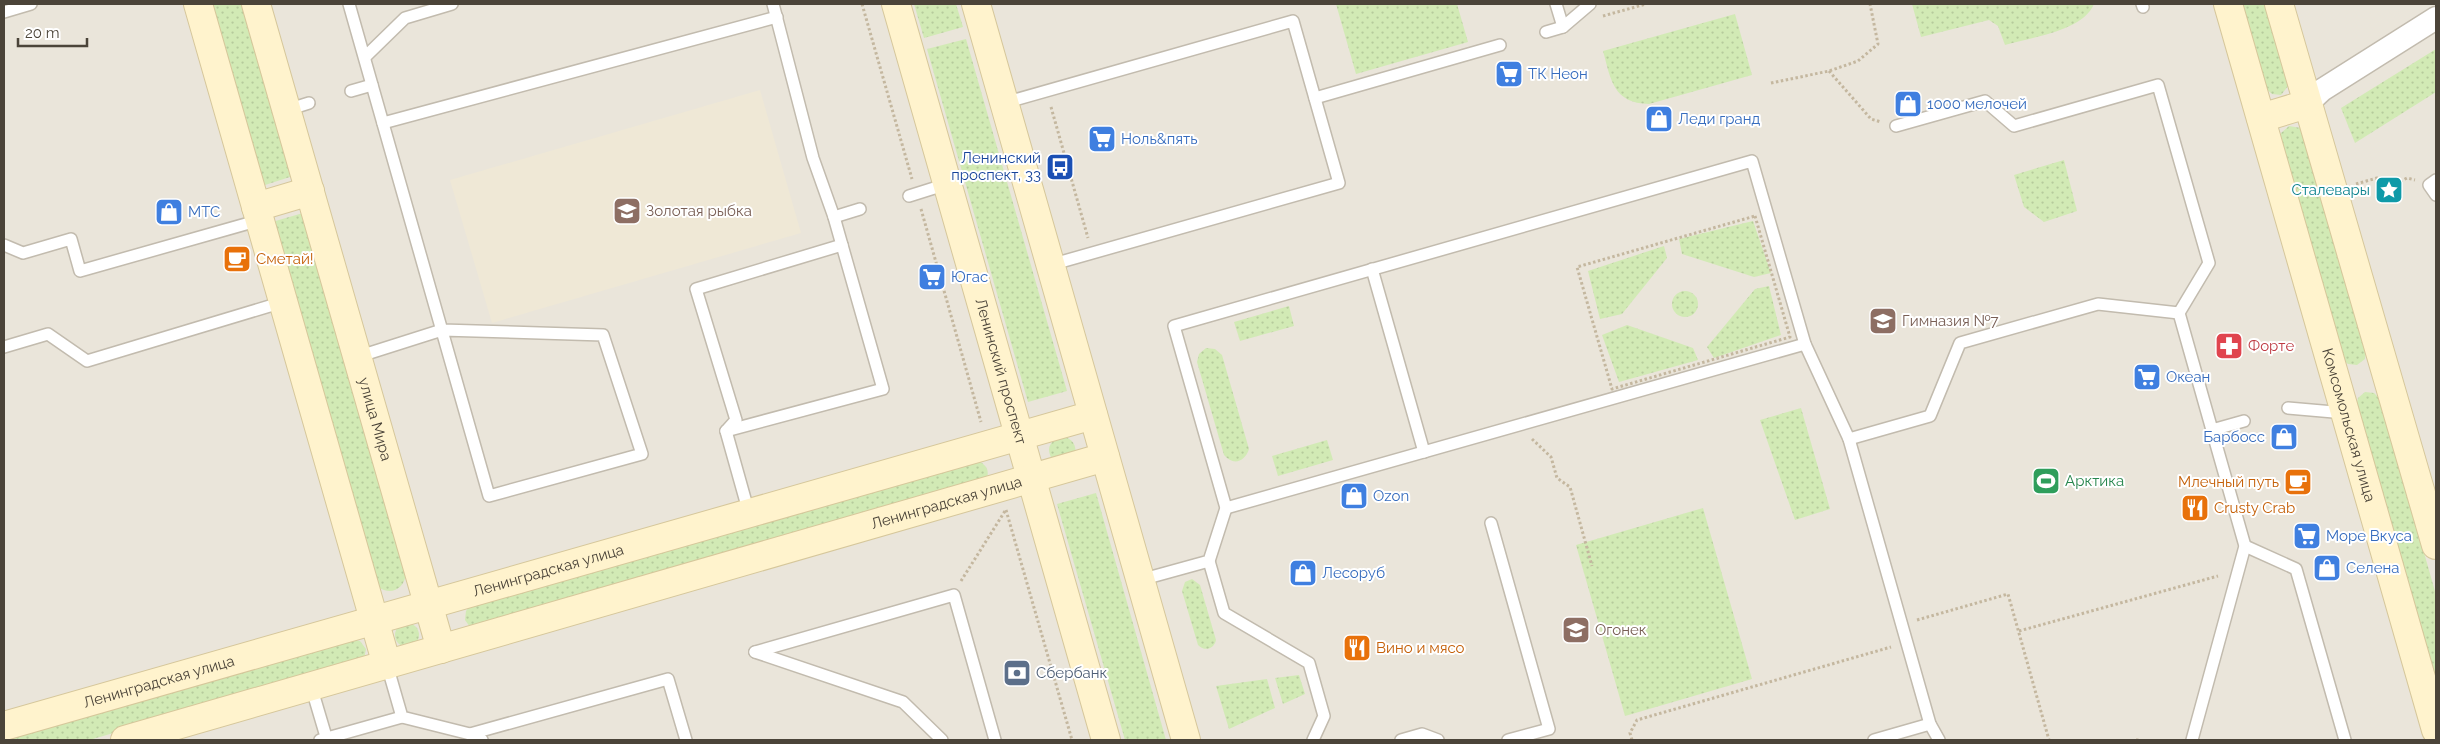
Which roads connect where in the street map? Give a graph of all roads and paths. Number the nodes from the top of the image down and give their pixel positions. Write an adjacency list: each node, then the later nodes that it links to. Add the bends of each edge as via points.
1 (31, 4): 15 (lane)
2 (198, 4): 41 (street)
3 (256, 4): 37 (street, улица Мира, via 298,106)
4 (349, 4): 21 (lane)
5 (452, 4): 21 (lane, via 405,18)
6 (773, 4): 16 (lane)
7 (862, 4): 38 (path)
8 (896, 4): 35 (street, Ленинский проспект)
9 (976, 4): 28 (street)
10 (1556, 4): 18 (lane)
11 (1590, 4): 18 (lane)
12 (1870, 4): 22 (path, via 1878,44 1858,61)
13 (2228, 4): 30 (street, Комсомольская улица)
14 (2279, 4): 29 (street)
15 (4, 12)
16 (776, 17): 31 (lane); 42 (lane, via 814,158)
17 (2436, 18): 29 (street, via 2322,90)
18 (1563, 27): 19 (lane)
19 (1546, 32)
20 (1500, 45): 27 (lane)
21 (364, 57): 24 (lane)
22 (1829, 71): 23 (path); 32 (path, via 1871,119)
23 (1771, 83)
24 (372, 85): 25 (lane); 31 (lane)
25 (351, 91)
26 (1046, 91): 27 (lane, via 1293,21); 28 (lane); 45 (path)
27 (1315, 98): 45 (lane, via 1339,183)
28 (1004, 103): 46 (street)
29 (2308, 104): 30 (street); 72 (street)
30 (2261, 118): 56 (street, Комсомольская улица)
31 (383, 123): 50 (lane)
32 (1896, 126): 49 (lane, via 1985,101 2014,126 2158,85 2209,263)
33 (2407, 178): 36 (path, via 2400,182 2378,178)
34 (2436, 180): 39 (lane, via 2430,185)
35 (947, 184): 38 (lane); 63 (street, Ленинский проспект)
36 (2351, 185)
37 (310, 191): 41 (street); 54 (street, улица Мира)
38 (913, 195): 62 (path)
39 (2436, 196)
40 (860, 210): 42 (lane)
41 (258, 214): 43 (lane, via 80,271 71,239 23,253); 48 (street)
42 (834, 217): 44 (lane)
43 (4, 245)
44 (842, 245): 61 (lane, via 696,289 736,420); 61 (lane, via 883,388)
45 (1092, 253): 46 (lane)
46 (1050, 265): 57 (street)
47 (1372, 269): 52 (lane, via 1752,161); 65 (lane); 68 (lane, via 1174,326)
48 (283, 302): 53 (lane, via 87,361 48,334); 79 (street)
49 (2179, 313): 60 (lane); 64 (lane, via 2098,304 1960,343 1930,416)
50 (442, 330): 50 (lane, via 489,496 642,454 603,335); 54 (lane)
51 (1790, 337): 51 (path, via 1612,389 1577,267 1755,216)
52 (1805, 344): 59 (lane); 64 (lane)
53 (4, 346)
54 (357, 357): 78 (street, улица Мира)
55 (2288, 408): 56 (lane)
56 (2347, 413): 89 (street, Комсомольская улица)
57 (1093, 415): 63 (street, Ленинградская улица); 66 (street)
58 (2244, 421): 60 (lane)
59 (1518, 425): 65 (lane); 75 (path, via 1551,457 1557,478 1570,487)
60 (2212, 430): 73 (lane)
61 (726, 431): 70 (lane)
62 (984, 431)
63 (1019, 436): 67 (street, Ленинский проспект); 70 (street, Ленинградская улица)
64 (1849, 439): 80 (lane)
65 (1424, 452): 68 (lane)
66 (1105, 457): 67 (street, Ленинградская улица); 77 (street)
67 (1031, 479): 83 (street, Ленинградская улица); 98 (street, Ленинский проспект)
68 (1226, 508): 74 (lane)
69 (1006, 510): 97 (path)
70 (749, 513): 78 (street, Ленинградская улица)
71 (1491, 523): 103 (lane, via 1550,729)
72 (2434, 528)
73 (2245, 546): 76 (lane); 111 (lane, via 2296,569)
74 (1209, 560): 77 (lane); 100 (lane, via 1224,613 1309,663 1324,716)
75 (1592, 566)
76 (2238, 571): 81 (path); 110 (lane)
77 (1140, 580): 99 (street)
78 (428, 605): 79 (street, Ленинградская улица); 83 (street, улица Мира)
79 (374, 620): 84 (street); 88 (street, Ленинградская улица)
80 (1902, 624): 81 (path, via 2008,594); 82 (lane)
81 (2019, 631): 107 (path)
82 (1907, 643): 87 (lane); 104 (path, via 1637,720 1630,733)
83 (440, 649): 84 (street, Ленинградская улица)
84 (387, 665): 85 (street, Ленинградская улица); 86 (lane)
85 (312, 686): 91 (street, Ленинградская улица); 92 (lane)
86 (402, 717): 90 (lane); 92 (lane)
87 (1930, 724): 105 (lane); 106 (lane)
88 (4, 726)
89 (2436, 730)
90 (470, 737): 93 (lane); 94 (lane, via 668,679)
91 (125, 740)
92 (324, 740)
93 (482, 740)
94 (686, 740)
95 (942, 740): 96 (lane, via 903,702 755,652 954,595)
96 (995, 740)
97 (1072, 740)
98 (1106, 740)
99 (1186, 740)
100 (1313, 740)
101 (1401, 740): 102 (lane, via 1422,734)
102 (1438, 740)
103 (1508, 740)
104 (1632, 740)
105 (1874, 740)
106 (1939, 740)
107 (2049, 740)
108 (2136, 740): 109 (path)
109 (2141, 740)
110 (2192, 740)
111 (2345, 740)

